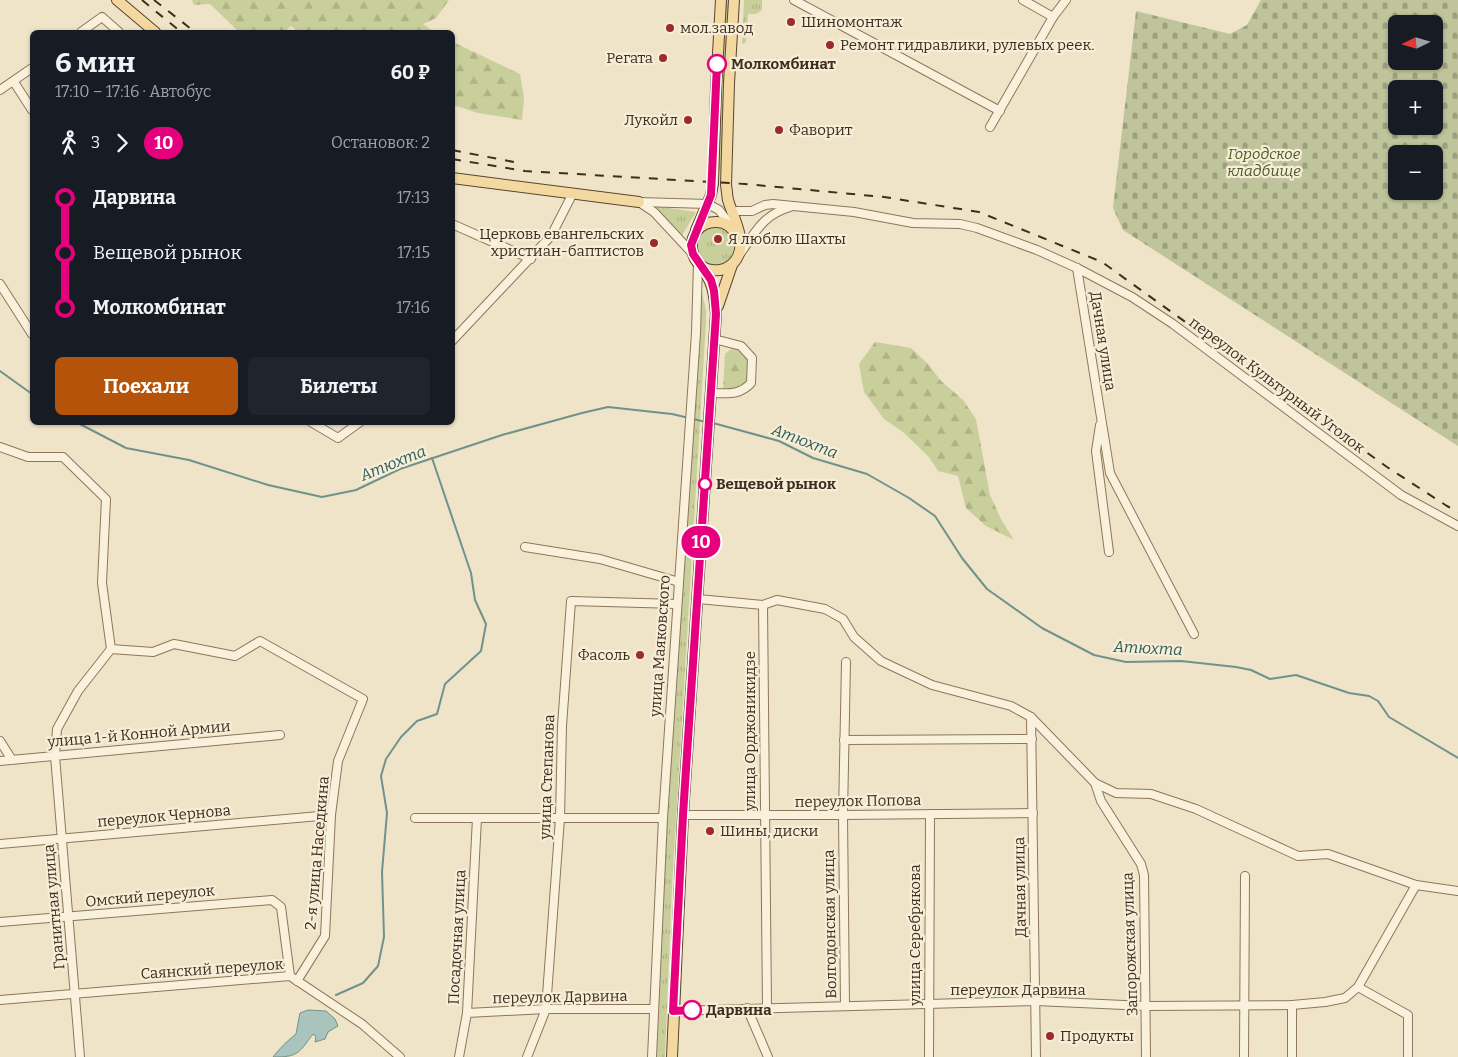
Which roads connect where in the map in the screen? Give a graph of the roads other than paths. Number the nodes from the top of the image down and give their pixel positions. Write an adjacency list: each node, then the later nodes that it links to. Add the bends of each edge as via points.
1 (117, 0): 10 (main road)
2 (721, 0): 20 (main road, via 713,184)
3 (734, 0): 22 (main road, via 726,185)
4 (794, 0): 15 (street)
5 (1023, 0): 7 (street)
6 (1066, 0): 7 (street)
7 (1053, 17): 15 (street)
8 (84, 30): 9 (street, via 102,17)
9 (117, 30)
10 (153, 30)
11 (30, 70): 12 (street)
12 (14, 82): 13 (street); 14 (street)
13 (0, 90)
14 (30, 107)
15 (1000, 110): 16 (street)
16 (990, 127)
17 (455, 178): 18 (main road)
18 (572, 193): 19 (main road); 26 (street, via 551,236)
19 (639, 202): 20 (street); 27 (street, via 654,212)
20 (708, 204): 24 (street, via 727,218); 25 (main road)
21 (792, 206): 22 (street, переулок Культурный Уголок, via 773,204 752,211); 28 (street, via 765,220); 29 (street, переулок Культурный Уголок, via 854,212 913,223 960,224 1037,250)
22 (732, 211): 24 (main road)
23 (455, 225): 26 (street)
24 (737, 234): 25 (main road, via 727,224 717,222 707,223); 28 (main road, via 740,248)
25 (694, 235): 27 (main road, via 691,245)
26 (531, 259): 33 (street)
27 (695, 259): 28 (main road, via 714,271); 31 (main road, via 711,280); 43 (street, улица Маяковского, via 697,306)
28 (735, 261): 31 (main road)
29 (1077, 268): 36 (street, Дачная улица); 40 (street, переулок Культурный Уголок, via 1132,297 1173,324 1401,495)
30 (0, 284): 32 (street)
31 (716, 314): 34 (main road)
32 (30, 331)
33 (455, 338)
34 (714, 339): 35 (main road); 35 (street, via 742,346 752,358 751,383 744,391)
35 (710, 397): 44 (main road)
36 (1102, 418): 42 (street, Дачная улица, via 1096,451); 47 (street, Дачная улица, via 1110,473)
37 (315, 425): 38 (street, via 338,438)
38 (356, 425)
39 (0, 447): 48 (street, via 28,457 63,457 106,499 102,583)
40 (1458, 526)
41 (525, 547): 43 (street, via 600,559)
42 (1110, 552)
43 (679, 582): 45 (street, улица Маяковского)
44 (698, 600): 46 (street); 62 (main road)
45 (677, 604): 67 (street, улица Степанова, via 571,600 562,726); 68 (street, улица Маяковского)
46 (763, 605): 50 (street, via 777,600 825,609 843,620 854,638 881,661 932,685 1011,706); 63 (street, улица Орджоникидзе)
47 (1194, 634)
48 (111, 649): 55 (street, Гранитная улица, via 78,691 58,729); 61 (street, 2-я улица Наседкина, via 153,652 174,644 235,656 260,641 363,699 338,761)
49 (846, 662): 53 (street, Волгодонская улица)
50 (1031, 717): 52 (street, Дачная улица); 58 (street)
51 (280, 735): 55 (street, улица 1-й Конной Армии)
52 (1032, 739): 53 (street); 59 (street, Дачная улица)
53 (844, 740): 64 (street, Волгодонская улица)
54 (0, 741): 56 (street)
55 (55, 756): 56 (street, улица 1-й Конной Армии); 69 (street, Гранитная улица)
56 (12, 760): 57 (street, улица 1-й Конной Армии)
57 (0, 761)
58 (1095, 783): 72 (street, via 1116,793 1151,794 1196,809 1298,856 1328,854); 85 (street, Запорожская улица, via 1101,801 1141,864 1144,875)
59 (1033, 813): 60 (street, переулок Попова); 81 (street, Дачная улица)
60 (930, 814): 64 (street, переулок Попова); 82 (street, улица Серебрякова)
61 (331, 815): 69 (street, переулок Чернова); 77 (street, 2-я улица Наседкина, via 325,936)
62 (683, 815): 63 (street, переулок Попова); 91 (main road)
63 (764, 816): 64 (street, переулок Попова); 87 (street, улица Орджоникидзе)
64 (843, 816): 84 (street, Волгодонская улица)
65 (415, 818): 66 (street)
66 (476, 818): 67 (street); 92 (street, Посадочная улица)
67 (560, 818): 68 (street); 89 (street, улица Степанова)
68 (663, 818): 90 (street, улица Маяковского)
69 (63, 839): 70 (street, переулок Чернова); 74 (street, Гранитная улица)
70 (0, 844)
71 (1245, 876): 86 (street)
72 (1416, 885): 73 (street); 78 (street)
73 (1458, 891)
74 (69, 916): 75 (street, Омский переулок); 76 (street, Омский переулок, via 272,900 281,907); 79 (street, Гранитная улица)
75 (0, 922)
76 (290, 976): 77 (street, Саянский переулок); 79 (street, Саянский переулок)
77 (297, 982): 94 (street, Саянский переулок, via 362,1024)
78 (1358, 987): 83 (street, переулок Дарвина, via 1345,998); 105 (street, via 1408,1015)
79 (75, 994): 80 (street, Саянский переулок); 93 (street, Гранитная улица)
80 (0, 1000)
81 (1036, 1001): 82 (street, переулок Дарвина); 85 (street, переулок Дарвина); 101 (street, Дачная улица)
82 (929, 1005): 84 (street, переулок Дарвина); 100 (street, улица Серебрякова)
83 (1292, 1005): 86 (street, переулок Дарвина); 104 (street)
84 (845, 1006): 87 (street, переулок Дарвина)
85 (1146, 1006): 86 (street, переулок Дарвина); 102 (street, Запорожская улица)
86 (1245, 1006): 103 (street)
87 (767, 1007): 88 (street, переулок Дарвина)
88 (747, 1008): 91 (street, переулок Дарвина); 99 (street)
89 (546, 1009): 90 (street, переулок Дарвина); 92 (street, переулок Дарвина); 96 (street, улица Степанова)
90 (654, 1009): 97 (street, улица Маяковского)
91 (673, 1011): 98 (main road)
92 (467, 1013): 95 (street, Посадочная улица)
93 (80, 1057)
94 (400, 1057)
95 (458, 1057)
96 (527, 1057)
97 (652, 1057)
98 (672, 1057)
99 (768, 1057)
100 (929, 1057)
101 (1036, 1057)
102 (1146, 1057)
103 (1244, 1057)
104 (1292, 1057)
105 (1408, 1057)

